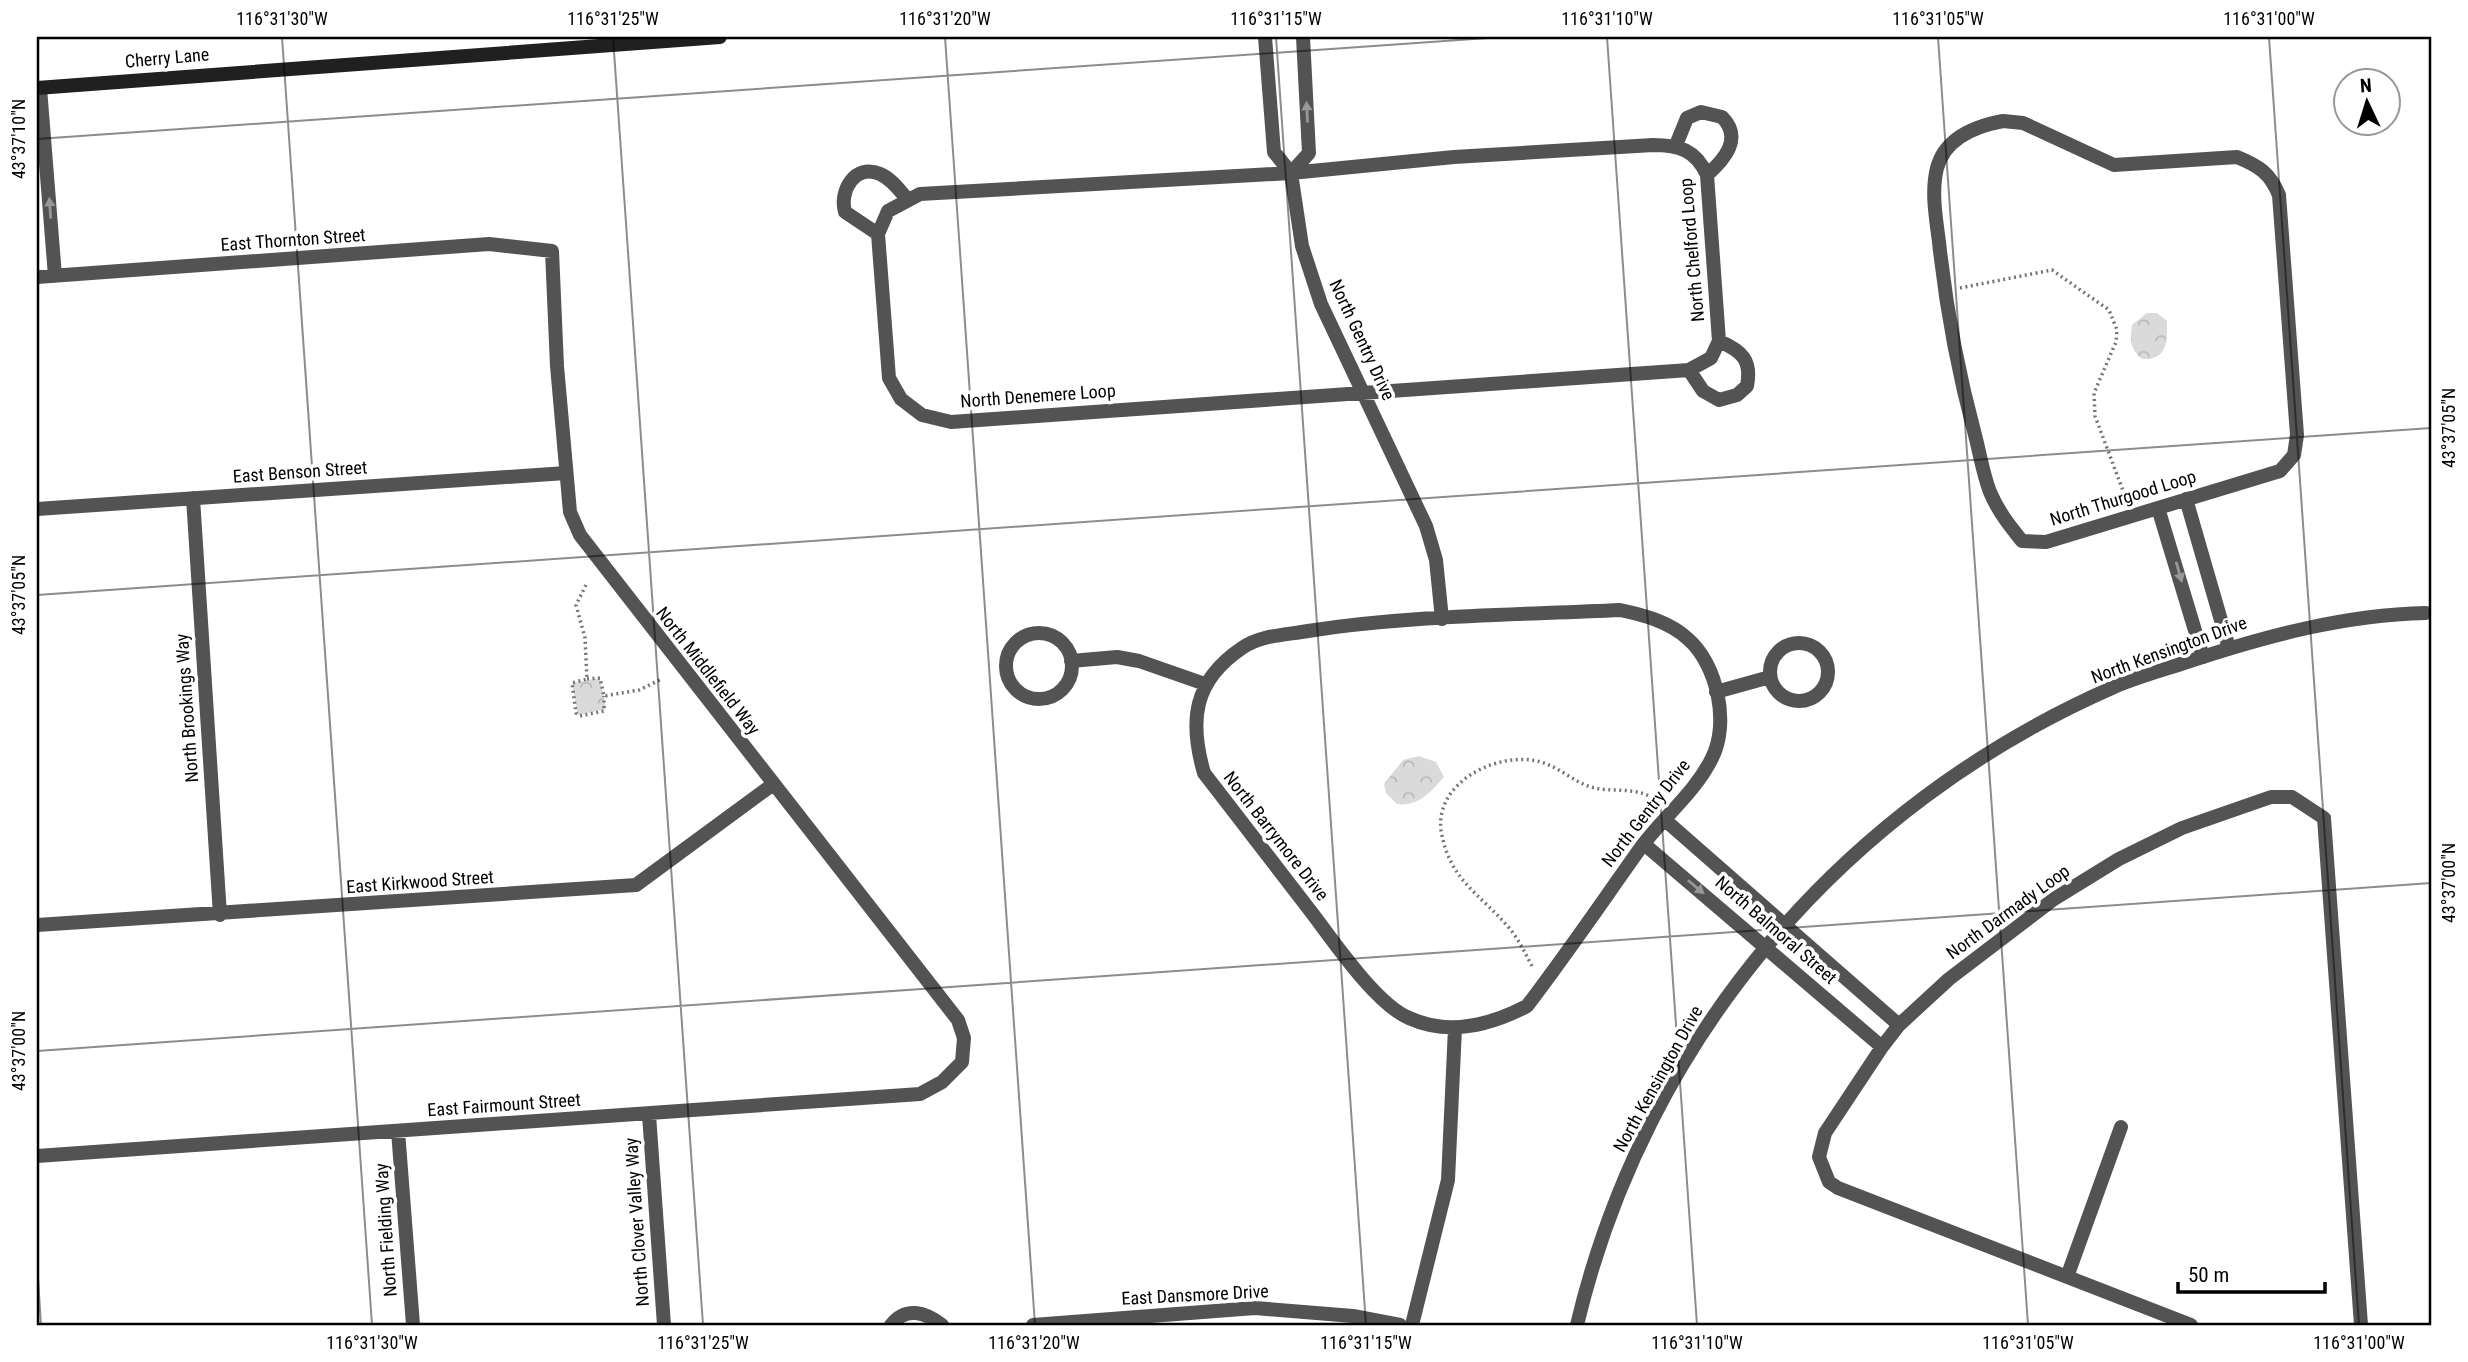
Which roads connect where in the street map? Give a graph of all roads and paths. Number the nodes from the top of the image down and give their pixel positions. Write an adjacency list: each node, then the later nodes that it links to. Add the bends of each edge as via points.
1 (720, 37): 4 (main road, Cherry Lane)
2 (1265, 37): 6 (street, North Gentry Drive, via 1274,152)
3 (1303, 37): 6 (street, one-way to 3, via 1309,153)
4 (38, 88): 11 (street, one-way to 4)
5 (1676, 145): 6 (street, via 1454,157); 7 (street, North Chelford Loop, via 1693,155); 7 (street, via 1687,118 1701,112 1722,117 1732,132 1729,153)
6 (1290, 173): 8 (street, via 1004,187 920,194); 16 (street, North Gentry Drive, via 1302,246 1321,304)
7 (1707, 175): 14 (street, North Chelford Loop)
8 (908, 201): 9 (street, via 888,211); 9 (street, via 888,178 870,171 857,174 846,186 845,212)
9 (878, 234): 16 (street, North Denemere Loop, via 889,378 901,399 922,415 951,422)
10 (552, 251): 11 (street, East Thornton Street, via 489,244); 17 (street, North Middlefield Way)
11 (55, 276): 12 (street, East Thornton Street)
12 (37, 277)
13 (1960, 288): 18 (path, via 2052,270 2109,310 2117,330 2116,342 2094,393 2095,416)
14 (1719, 341): 15 (street, North Chelford Loop, via 1711,358); 15 (street, via 1741,351 1748,361 1747,386 1737,395 1719,400 1703,391)
15 (1689, 370): 16 (street)
16 (1364, 391): 25 (street, North Gentry Drive, via 1426,526 1436,560)
17 (566, 474): 19 (street, East Benson Street); 35 (street, North Middlefield Way, via 570,512 580,535)
18 (2124, 496)
19 (193, 498): 22 (street, East Benson Street); 39 (street, North Brookings Way)
20 (2186, 499): 21 (street, North Thurgood Loop); 21 (street, North Thurgood Loop, via 2280,471 2294,455 2297,435 2279,195 2272,176 2237,158 2114,165 2023,123 2003,121 1963,134 1938,166 1934,197 1961,384 1989,490 2003,518 2022,541 2046,542); 26 (street)
21 (2158, 508): 27 (street, one-way to 27)
22 (37, 509)
23 (586, 585): 30 (path, via 576,605 585,638)
24 (2426, 613): 26 (street, North Kensington Drive, via 2376,614 2265,636)
25 (1442, 619): 32 (street, North Barrymore Drive, via 1262,638 1242,648); 33 (street, North Gentry Drive, via 1620,610 1651,617 1688,639 1704,659)
26 (2229, 648): 27 (street, North Kensington Drive)
27 (2203, 657): 40 (street, North Kensington Drive, via 2115,687 2010,739 1917,800 1831,874)
28 (1071, 661): 28 (street, via 1067,682 1041,698 1020,693 1007,675 1008,654 1021,638 1031,634 1052,636 1068,650); 32 (street, via 1117,657)
29 (1770, 677): 29 (street, via 1773,657 1798,642 1817,648 1827,663 1827,682 1806,700 1779,693); 33 (street)
30 (587, 679): 34 (path, via 600,678); 34 (path, via 572,683 578,715 604,711)
31 (662, 680): 34 (path, via 639,690)
32 (1205, 684): 45 (street, North Barrymore Drive, via 1195,714 1194,740 1204,773 1353,967 1379,994 1408,1018)
33 (1716, 692): 37 (street, North Gentry Drive, via 1719,731 1713,757)
34 (604, 696)
35 (772, 785): 39 (street, East Kirkwood Street, via 636,886); 47 (street, North Middlefield Way, via 958,1020 964,1038)
36 (1655, 800): 43 (path, via 1640,792 1588,786 1548,765 1523,759 1486,766 1456,786 1442,811 1441,827 1452,864 1476,898 1509,928)
37 (1665, 820): 38 (street, North Gentry Drive); 40 (street, North Balmoral Street)
38 (1644, 844): 42 (street, North Balmoral Street, one-way to 42); 45 (street, North Gentry Drive, via 1527,1006 1502,1019)
39 (220, 915): 41 (street, East Kirkwood Street)
40 (1784, 924): 42 (street, North Kensington Drive); 44 (street, North Balmoral Street)
41 (37, 925)
42 (1766, 946): 46 (street, North Balmoral Street); 60 (street, North Kensington Drive, via 1702,1031 1640,1144 1596,1252)
43 (1532, 965)
44 (1899, 1026): 46 (street, North Darmady Loop); 62 (street, North Darmady Loop, via 1949,979 2054,898 2119,859 2182,828 2272,797 2292,797 2311,807 2324,818)
45 (1455, 1028): 59 (street, via 1448,1180)
46 (1882, 1047): 52 (street, North Darmady Loop, via 1825,1133 1819,1157 1829,1182)
47 (962, 1062): 48 (street, East Fairmount Street, via 942,1082 920,1094)
48 (649, 1115): 50 (street, East Fairmount Street); 54 (street, North Clover Valley Way)
49 (2121, 1127): 52 (street)
50 (398, 1131): 51 (street, East Fairmount Street); 53 (street, North Fielding Way)
51 (37, 1156)
52 (2067, 1277): 61 (street, North Darmady Loop)
53 (413, 1325)
54 (664, 1325)
55 (891, 1325): 56 (street, via 909,1312 922,1313)
56 (942, 1325)
57 (1033, 1325): 58 (street, East Dansmore Drive, via 1255,1308)
58 (1400, 1325)
59 (1412, 1325)
60 (1577, 1325)
61 (2191, 1325)
62 (2361, 1325)

